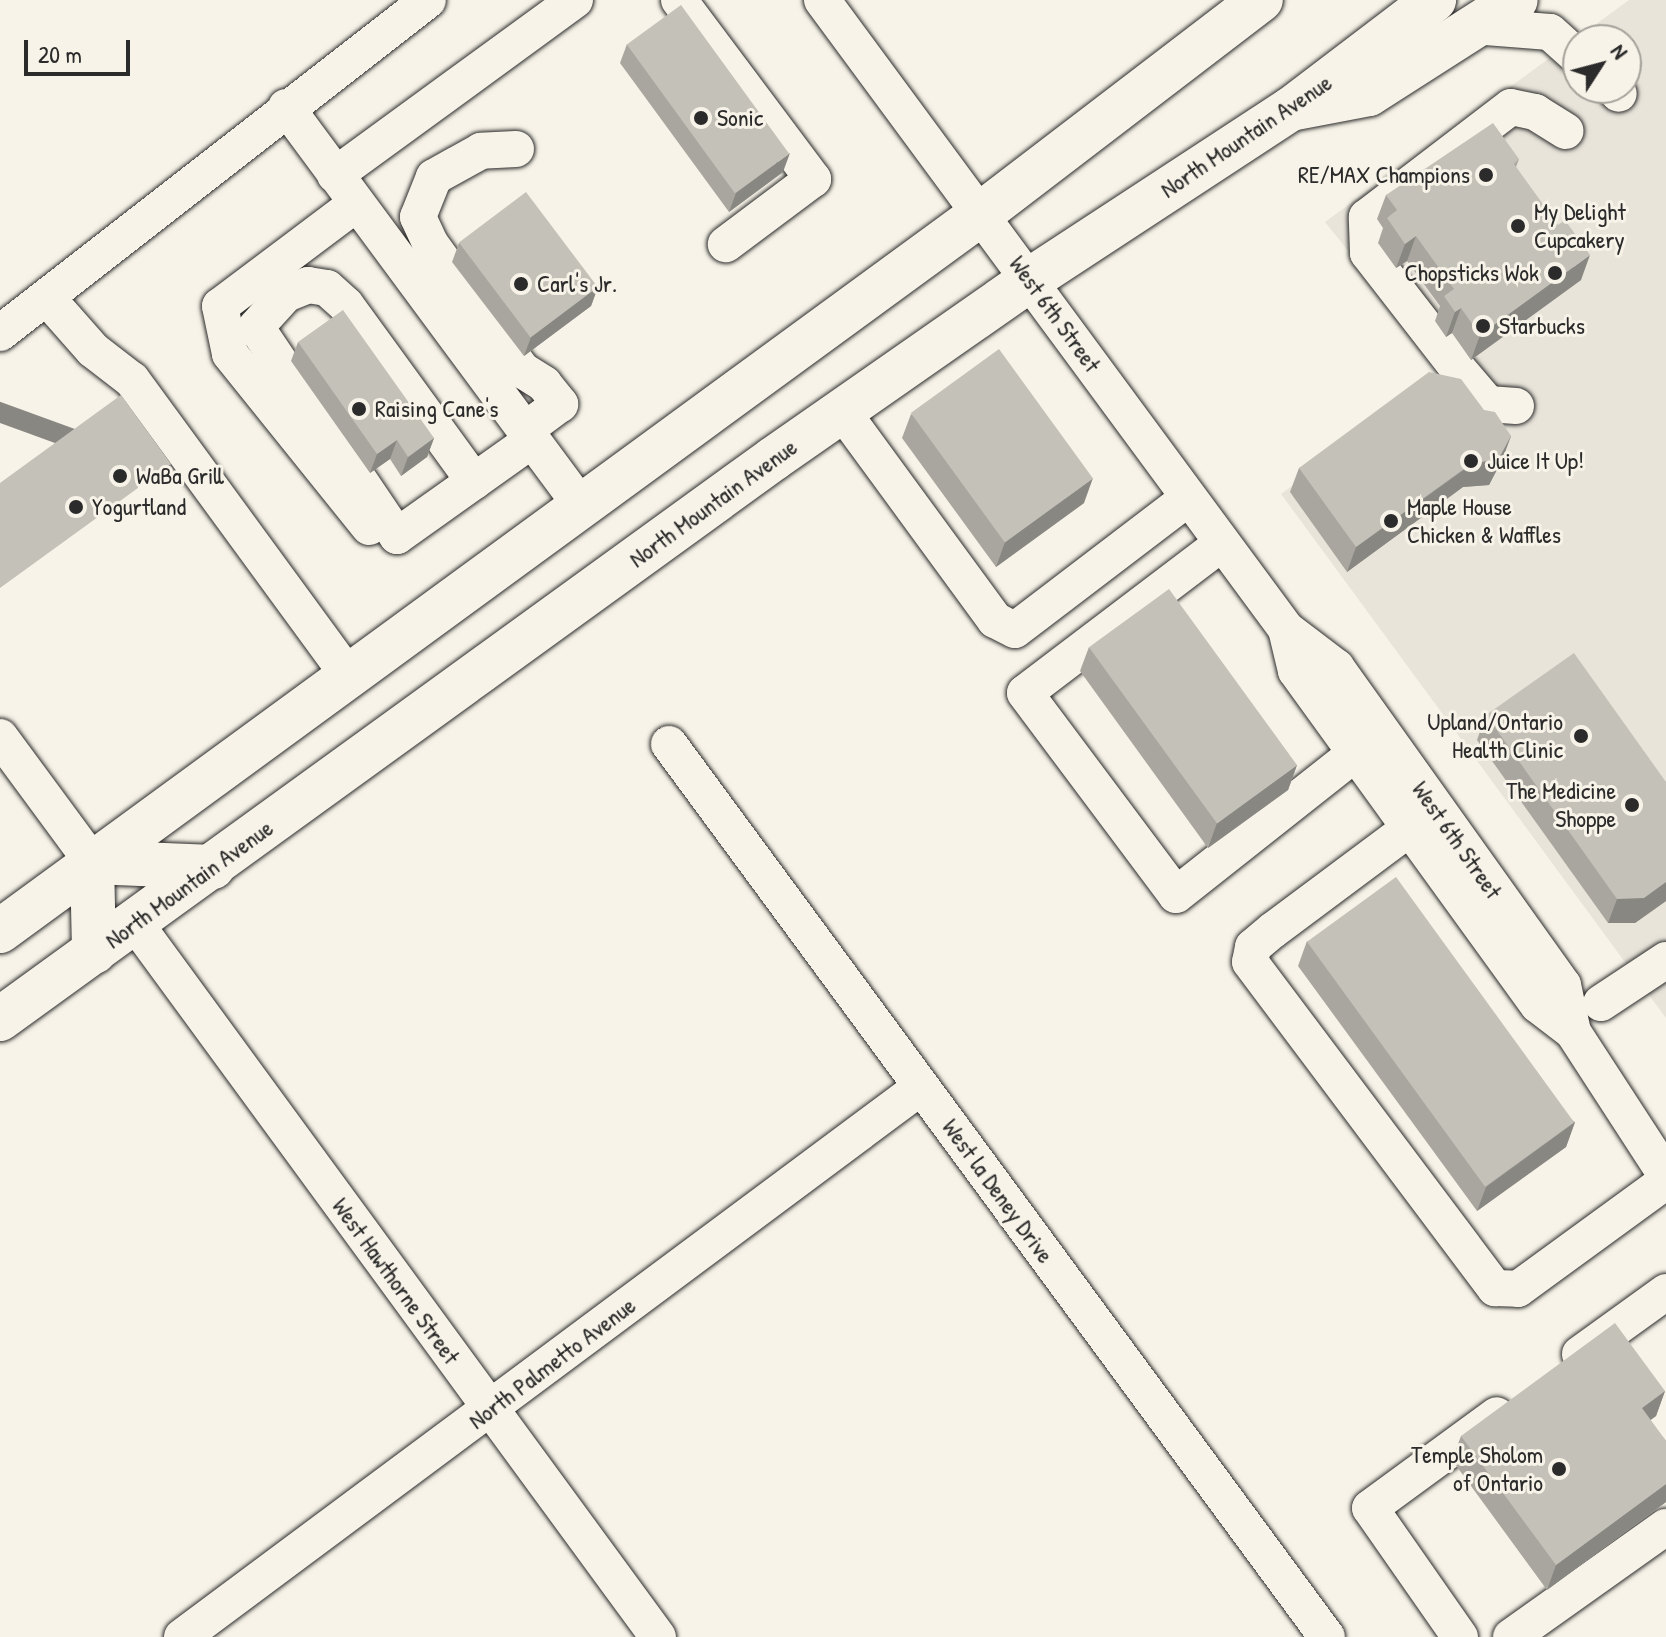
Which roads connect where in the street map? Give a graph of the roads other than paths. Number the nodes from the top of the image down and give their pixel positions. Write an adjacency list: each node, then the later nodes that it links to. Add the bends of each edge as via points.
1 (428, 0): 10 (street)
2 (575, 0): 14 (street)
3 (679, 0): 17 (street, via 813,179)
4 (822, 0): 16 (street, West 6th Street)
5 (1261, 0): 16 (main road)
6 (1434, 0): 11 (main road, North Mountain Avenue)
7 (1516, 0): 8 (main road)
8 (1473, 26): 9 (street, via 1550,32); 11 (main road, via 1369,94)
9 (1562, 43)
10 (286, 107): 14 (street); 19 (street)
11 (1291, 109): 18 (main road, North Mountain Avenue)
12 (1566, 131): 21 (street, via 1535,112 1511,107 1367,217 1368,253 1458,369 1488,404)
13 (516, 149): 23 (street, via 481,151 434,177 418,217 430,243 522,370 544,384 560,404)
14 (335, 175): 15 (street)
15 (356, 204): 23 (street); 27 (street, via 220,306 230,354 365,526)
16 (982, 213): 18 (street, West 6th Street); 26 (main road)
17 (726, 244)
18 (1031, 279): 22 (main road, North Mountain Avenue); 25 (street, West 6th Street)
19 (48, 299): 20 (street); 30 (street, via 93,350 132,380)
20 (0, 333)
21 (1516, 406)
22 (842, 411): 25 (street, via 995,620 1015,630); 36 (main road, North Mountain Avenue)
23 (528, 435): 24 (street); 26 (street)
24 (474, 481): 27 (street); 27 (street, via 346,305 327,288 308,285 286,294 256,327)
25 (1187, 499): 28 (street, West 6th Street)
26 (581, 505): 30 (main road)
27 (397, 536)
28 (1221, 544): 29 (street, West 6th Street); 33 (street, via 1025,693 1176,895)
29 (1286, 629): 33 (street, West 6th Street, via 1296,671); 43 (street, West 6th Street, via 1336,667 1376,721 1435,812 1563,985)
30 (348, 675): 35 (main road)
31 (0, 737): 35 (street)
32 (669, 744): 44 (street, West la Deney Drive)
33 (1356, 753): 34 (street, West 6th Street)
34 (1410, 828): 43 (street, West 6th Street, via 1538,1005); 46 (street, via 1273,930 1253,947 1250,962 1495,1288 1518,1289)
35 (92, 862): 36 (main road); 38 (main road); 39 (main road)
36 (213, 867): 37 (main road, North Mountain Avenue)
37 (135, 923): 39 (main road, North Mountain Avenue); 48 (street, West Hawthorne Street)
38 (0, 931)
39 (94, 952): 42 (main road, North Mountain Avenue)
40 (1666, 960): 41 (street)
41 (1601, 1003)
42 (0, 1019)
43 (1573, 1032): 45 (street, West 6th Street)
44 (921, 1087): 48 (street, North Palmetto Avenue); 52 (street, West la Deney Drive)
45 (1666, 1175)
46 (1666, 1181)
47 (1666, 1292): 53 (street, via 1370,1508)
48 (490, 1409): 50 (street, North Palmetto Avenue); 51 (street, West Hawthorne Street)
49 (1666, 1527): 54 (street)
50 (182, 1637)
51 (658, 1637)
52 (1327, 1637)
53 (1460, 1637)
54 (1511, 1637)

